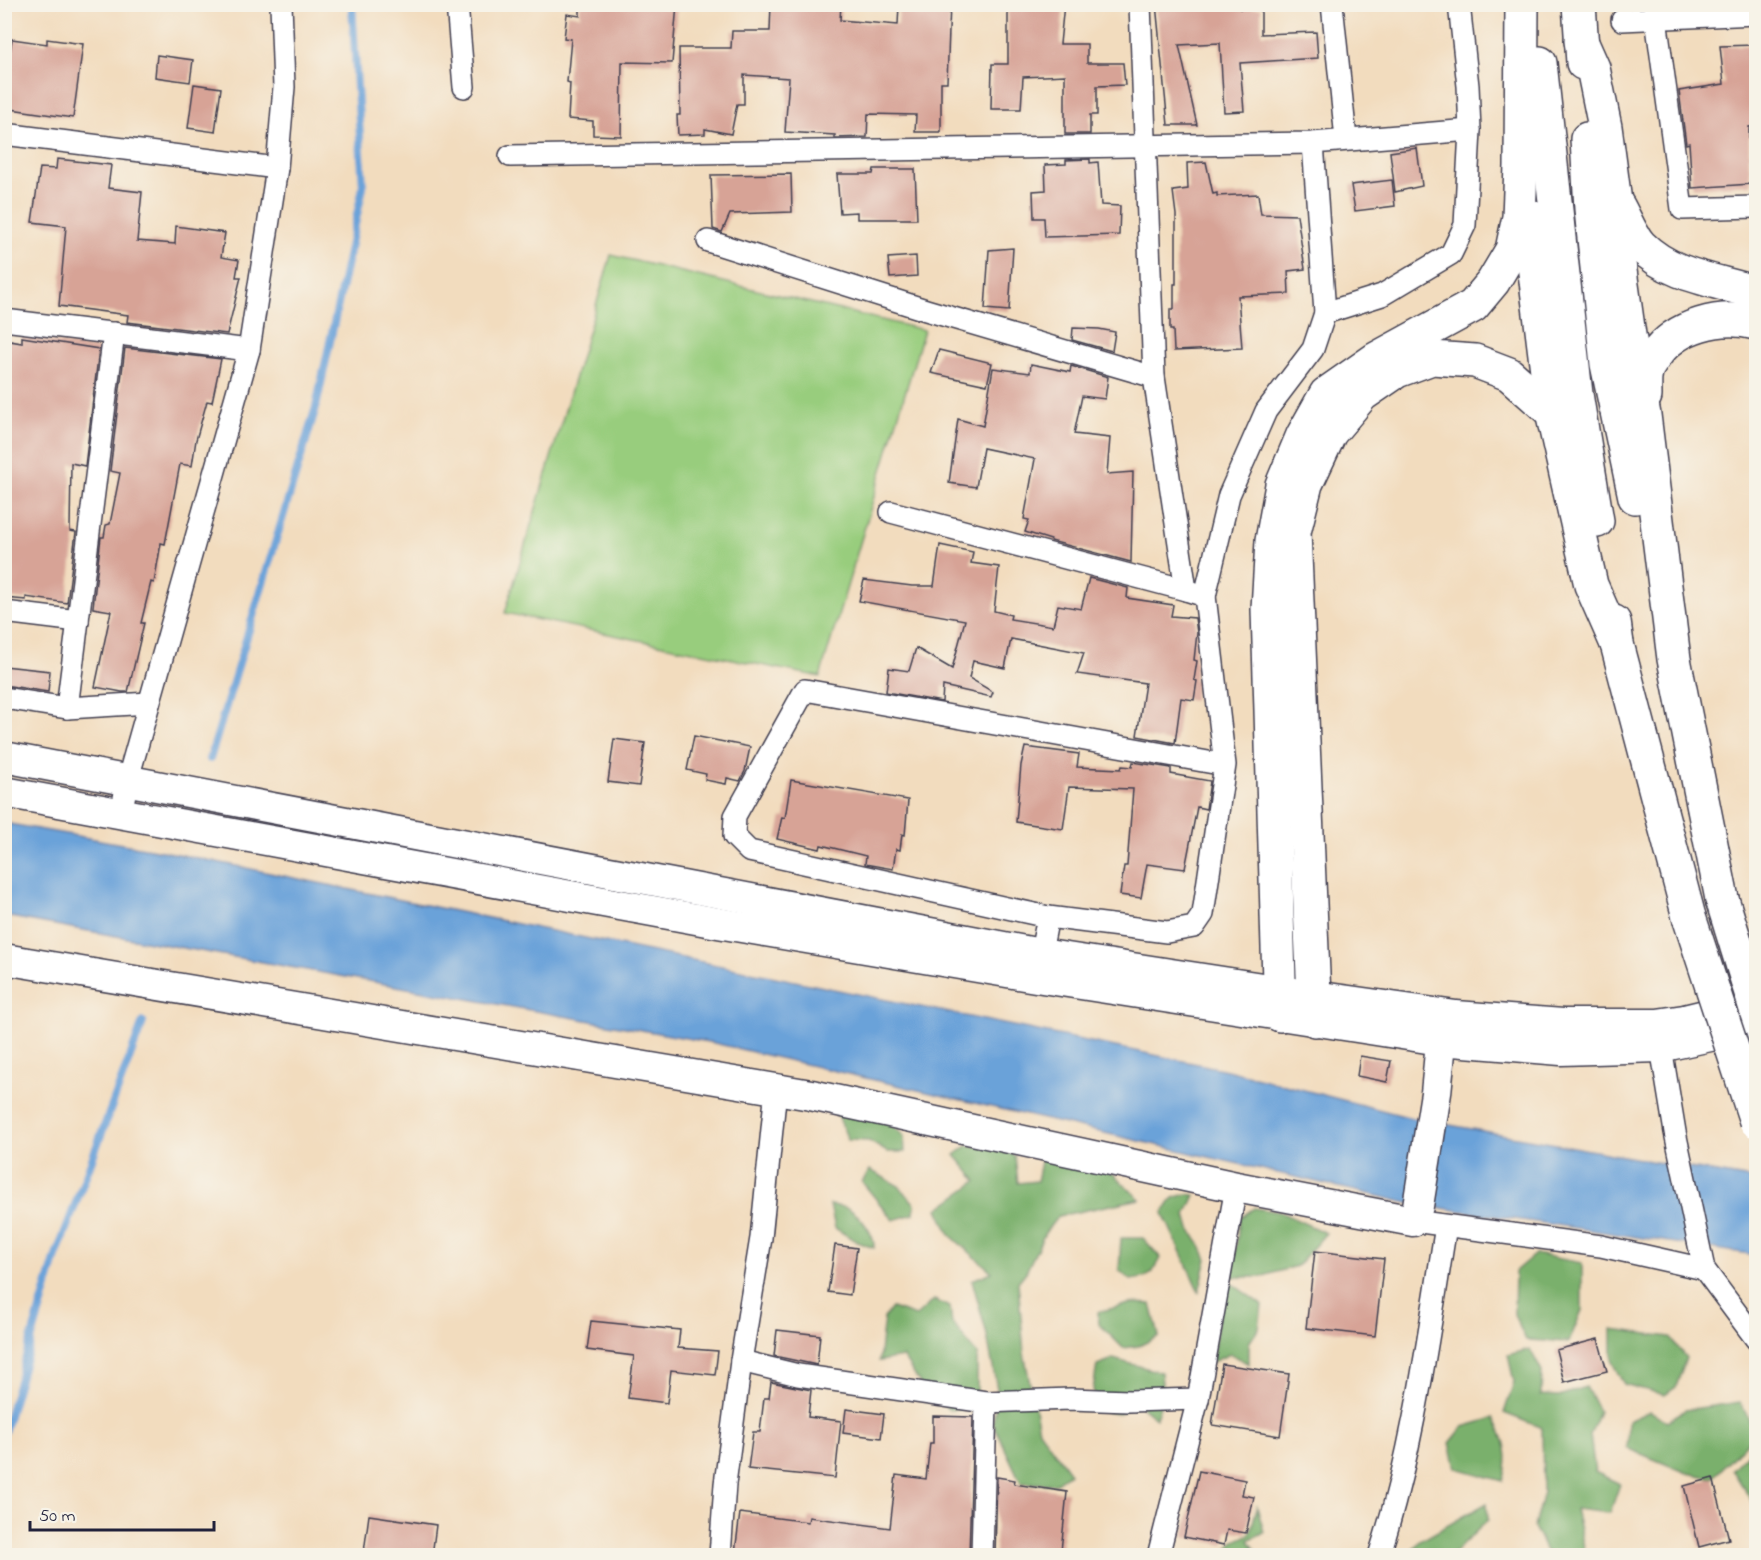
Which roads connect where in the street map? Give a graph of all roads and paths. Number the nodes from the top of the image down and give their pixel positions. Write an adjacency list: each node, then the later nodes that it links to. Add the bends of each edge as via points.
1 (280, 4): 21 (street, via 284,87)
2 (457, 4): 13 (street)
3 (1140, 4): 18 (street)
4 (1332, 4): 16 (street)
5 (1458, 4): 14 (street)
6 (1522, 4): 20 (main road)
7 (1534, 4): 38 (main road, via 1576,394)
8 (1579, 4): 12 (main road)
9 (1655, 11): 10 (street); 11 (street); 23 (street, via 1682,209)
10 (1756, 14)
11 (1622, 20)
12 (1581, 41): 22 (main road, via 1593,68 1600,100); 39 (main road, via 1591,209 1607,364 1655,597)
13 (464, 87)
14 (1470, 130): 16 (street); 26 (street, via 1465,225 1451,254 1382,295)
15 (4, 134): 21 (street)
16 (1346, 139): 17 (street)
17 (1313, 142): 18 (street); 26 (street)
18 (1145, 146): 19 (street); 31 (street)
19 (510, 156)
20 (1521, 166): 32 (main road); 51 (main road, via 1519,217 1512,250 1493,282 1473,306 1376,359 1326,394 1282,485 1272,541 1268,609)
21 (278, 168): 30 (street)
22 (1615, 202): 25 (main road, via 1640,245 1665,265 1700,279); 33 (main road, via 1616,242)
23 (1756, 207)
24 (708, 241): 31 (street)
25 (1756, 293)
26 (1325, 313): 35 (street, via 1313,349 1266,411 1229,495)
27 (4, 320): 29 (street)
28 (1756, 323): 33 (main road, via 1742,319 1703,324 1680,332 1658,352 1646,370)
29 (114, 333): 30 (street); 37 (street)
30 (249, 350): 41 (street)
31 (1154, 377): 35 (street)
32 (1552, 412): 38 (main road, via 1591,585); 53 (main road, via 1509,374 1475,361 1432,357 1397,371 1362,395 1330,434 1306,484 1294,532)
33 (1644, 416): 39 (main road)
34 (891, 512): 35 (street)
35 (1195, 593): 44 (street)
36 (4, 612): 37 (street)
37 (78, 621): 42 (street)
38 (1617, 644): 59 (main road, bridge, via 1689,917)
39 (1674, 659): 54 (main road, bridge, via 1722,899)
40 (4, 698): 42 (street)
41 (149, 703): 42 (street); 45 (street)
42 (67, 708)
43 (4, 757): 45 (main road)
44 (1225, 765): 48 (street, via 1203,914 1194,927 1167,932); 48 (street, via 805,690 735,816 734,836 749,851)
45 (127, 782): 47 (street); 50 (main road)
46 (4, 792): 47 (main road)
47 (121, 815): 50 (main road, via 718,923)
48 (1048, 917): 50 (street)
49 (4, 959): 58 (main road)
50 (1039, 965): 51 (main road)
51 (1279, 1003): 53 (main road)
52 (1756, 1003): 57 (main road, via 1683,1020)
53 (1315, 1008): 56 (main road)
54 (1756, 1009)
55 (1756, 1026): 57 (main road)
56 (1442, 1027): 57 (main road, via 1563,1024); 61 (main road, via 1436,1093)
57 (1659, 1035): 63 (street)
58 (776, 1089): 60 (main road); 65 (street, via 761,1238)
59 (1756, 1121)
60 (1236, 1187): 61 (main road); 66 (street)
61 (1416, 1213): 62 (street)
62 (1446, 1226): 63 (street); 71 (street, via 1415,1419)
63 (1702, 1260): 64 (street)
64 (1756, 1339)
65 (741, 1361): 67 (street, via 798,1375); 68 (street)
66 (1198, 1399): 67 (street); 70 (street)
67 (986, 1402): 69 (street)
68 (720, 1556)
69 (982, 1556)
70 (1158, 1556)
71 (1379, 1556)

